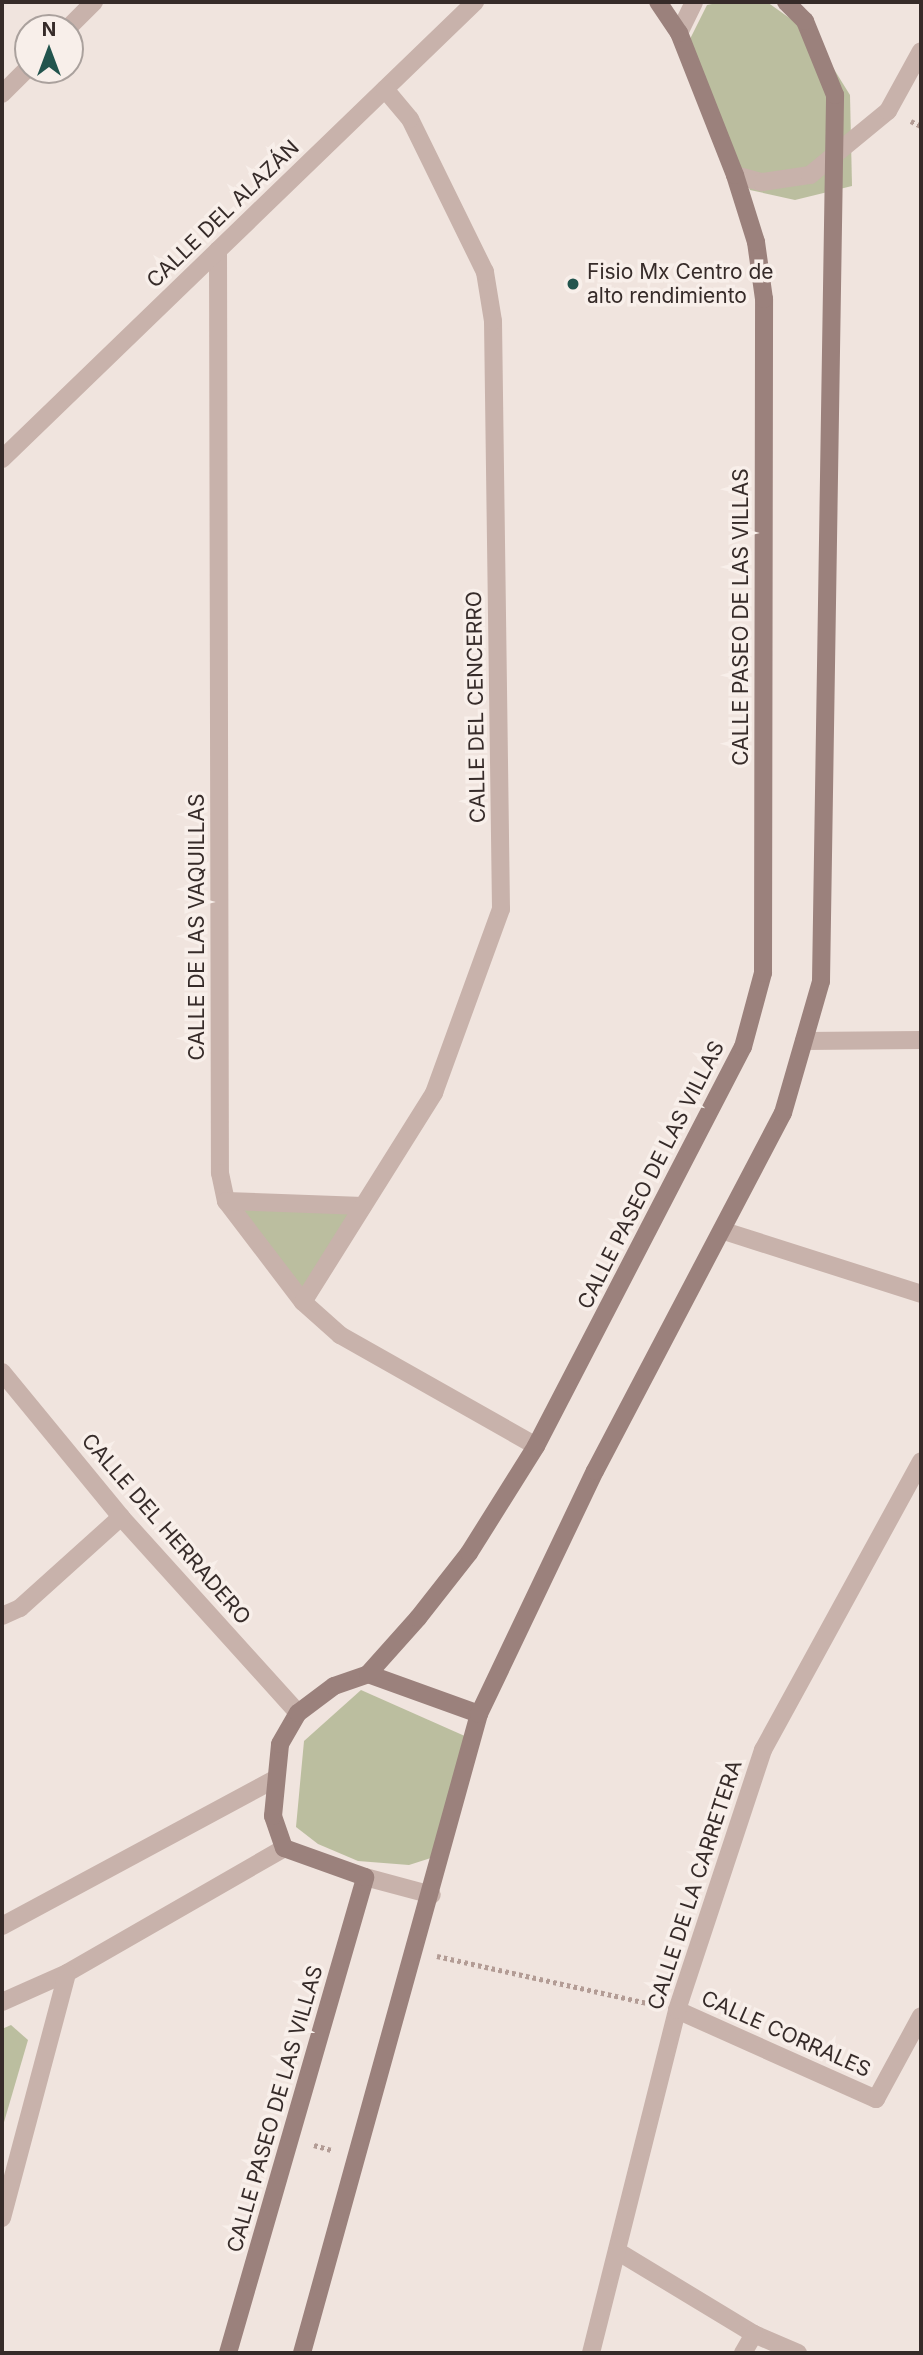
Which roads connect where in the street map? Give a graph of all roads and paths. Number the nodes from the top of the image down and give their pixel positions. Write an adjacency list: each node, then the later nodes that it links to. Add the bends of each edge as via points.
1 (475, 2): 7 (street, CALLE DEL ALAZÁN)
2 (658, 2): 5 (street, CALLE PASEO DE LAS VILLAS)
3 (694, 2): 5 (street)
4 (786, 2): 8 (street, via 805,21 823,57 835,95)
5 (679, 33): 9 (street, CALLE PASEO DE LAS VILLAS)
6 (921, 51): 8 (street, via 888,111)
7 (385, 89): 10 (street, CALLE DEL ALAZÁN); 15 (street, CALLE DEL CENCERRO, via 410,119 485,272 493,321 501,909 433,1093)
8 (836, 156): 9 (street, via 810,175 787,182); 13 (street, via 821,981)
9 (735, 175): 20 (street, CALLE PASEO DE LAS VILLAS, via 756,242 764,299 763,973 743,1047)
10 (218, 250): 11 (street, CALLE DEL ALAZÁN); 14 (street, CALLE DE LAS VAQUILLAS, via 220,1173)
11 (2, 459)
12 (921, 1040): 13 (street)
13 (804, 1041): 16 (street, via 783,1113)
14 (226, 1201): 15 (street); 18 (street, CALLE DE LAS VAQUILLAS)
15 (363, 1206): 18 (street, CALLE DEL CENCERRO)
16 (724, 1231): 17 (street); 26 (street, via 595,1471)
17 (921, 1294)
18 (303, 1302): 20 (street, CALLE DE LAS VAQUILLAS, via 340,1335)
19 (2, 1372): 22 (street, CALLE DEL HERRADERO)
20 (536, 1446): 24 (street, CALLE PASEO DE LAS VILLAS, via 469,1553)
21 (921, 1461): 36 (street, CALLE DE LA CARRETERA, via 763,1750)
22 (121, 1517): 23 (street, via 20,1608); 25 (street, CALLE DEL HERRADERO)
23 (2, 1616)
24 (368, 1674): 25 (street, via 334,1686); 26 (street)
25 (299, 1713): 27 (street, via 280,1744)
26 (479, 1714): 30 (street)
27 (273, 1780): 28 (street, via 273,1816); 31 (street)
28 (284, 1848): 29 (street); 33 (street)
29 (365, 1877): 30 (street); 38 (street, CALLE PASEO DE LAS VILLAS)
30 (432, 1895): 32 (street)
31 (2, 1926)
32 (416, 1951): 34 (path); 39 (street)
33 (67, 1973): 35 (street); 40 (street)
34 (627, 1999)
35 (2, 2002)
36 (677, 2010): 37 (street, CALLE CORRALES, via 876,2099); 41 (street, CALLE DE LA CARRETERA)
37 (921, 2016)
38 (290, 2138): 39 (path); 43 (street, CALLE PASEO DE LAS VILLAS)
39 (358, 2158): 44 (street)
40 (2, 2218)
41 (617, 2251): 42 (street); 45 (street, CALLE DE LA CARRETERA)
42 (754, 2334): 46 (street); 47 (street)
43 (228, 2353)
44 (302, 2353)
45 (591, 2353)
46 (743, 2353)
47 (797, 2353)

